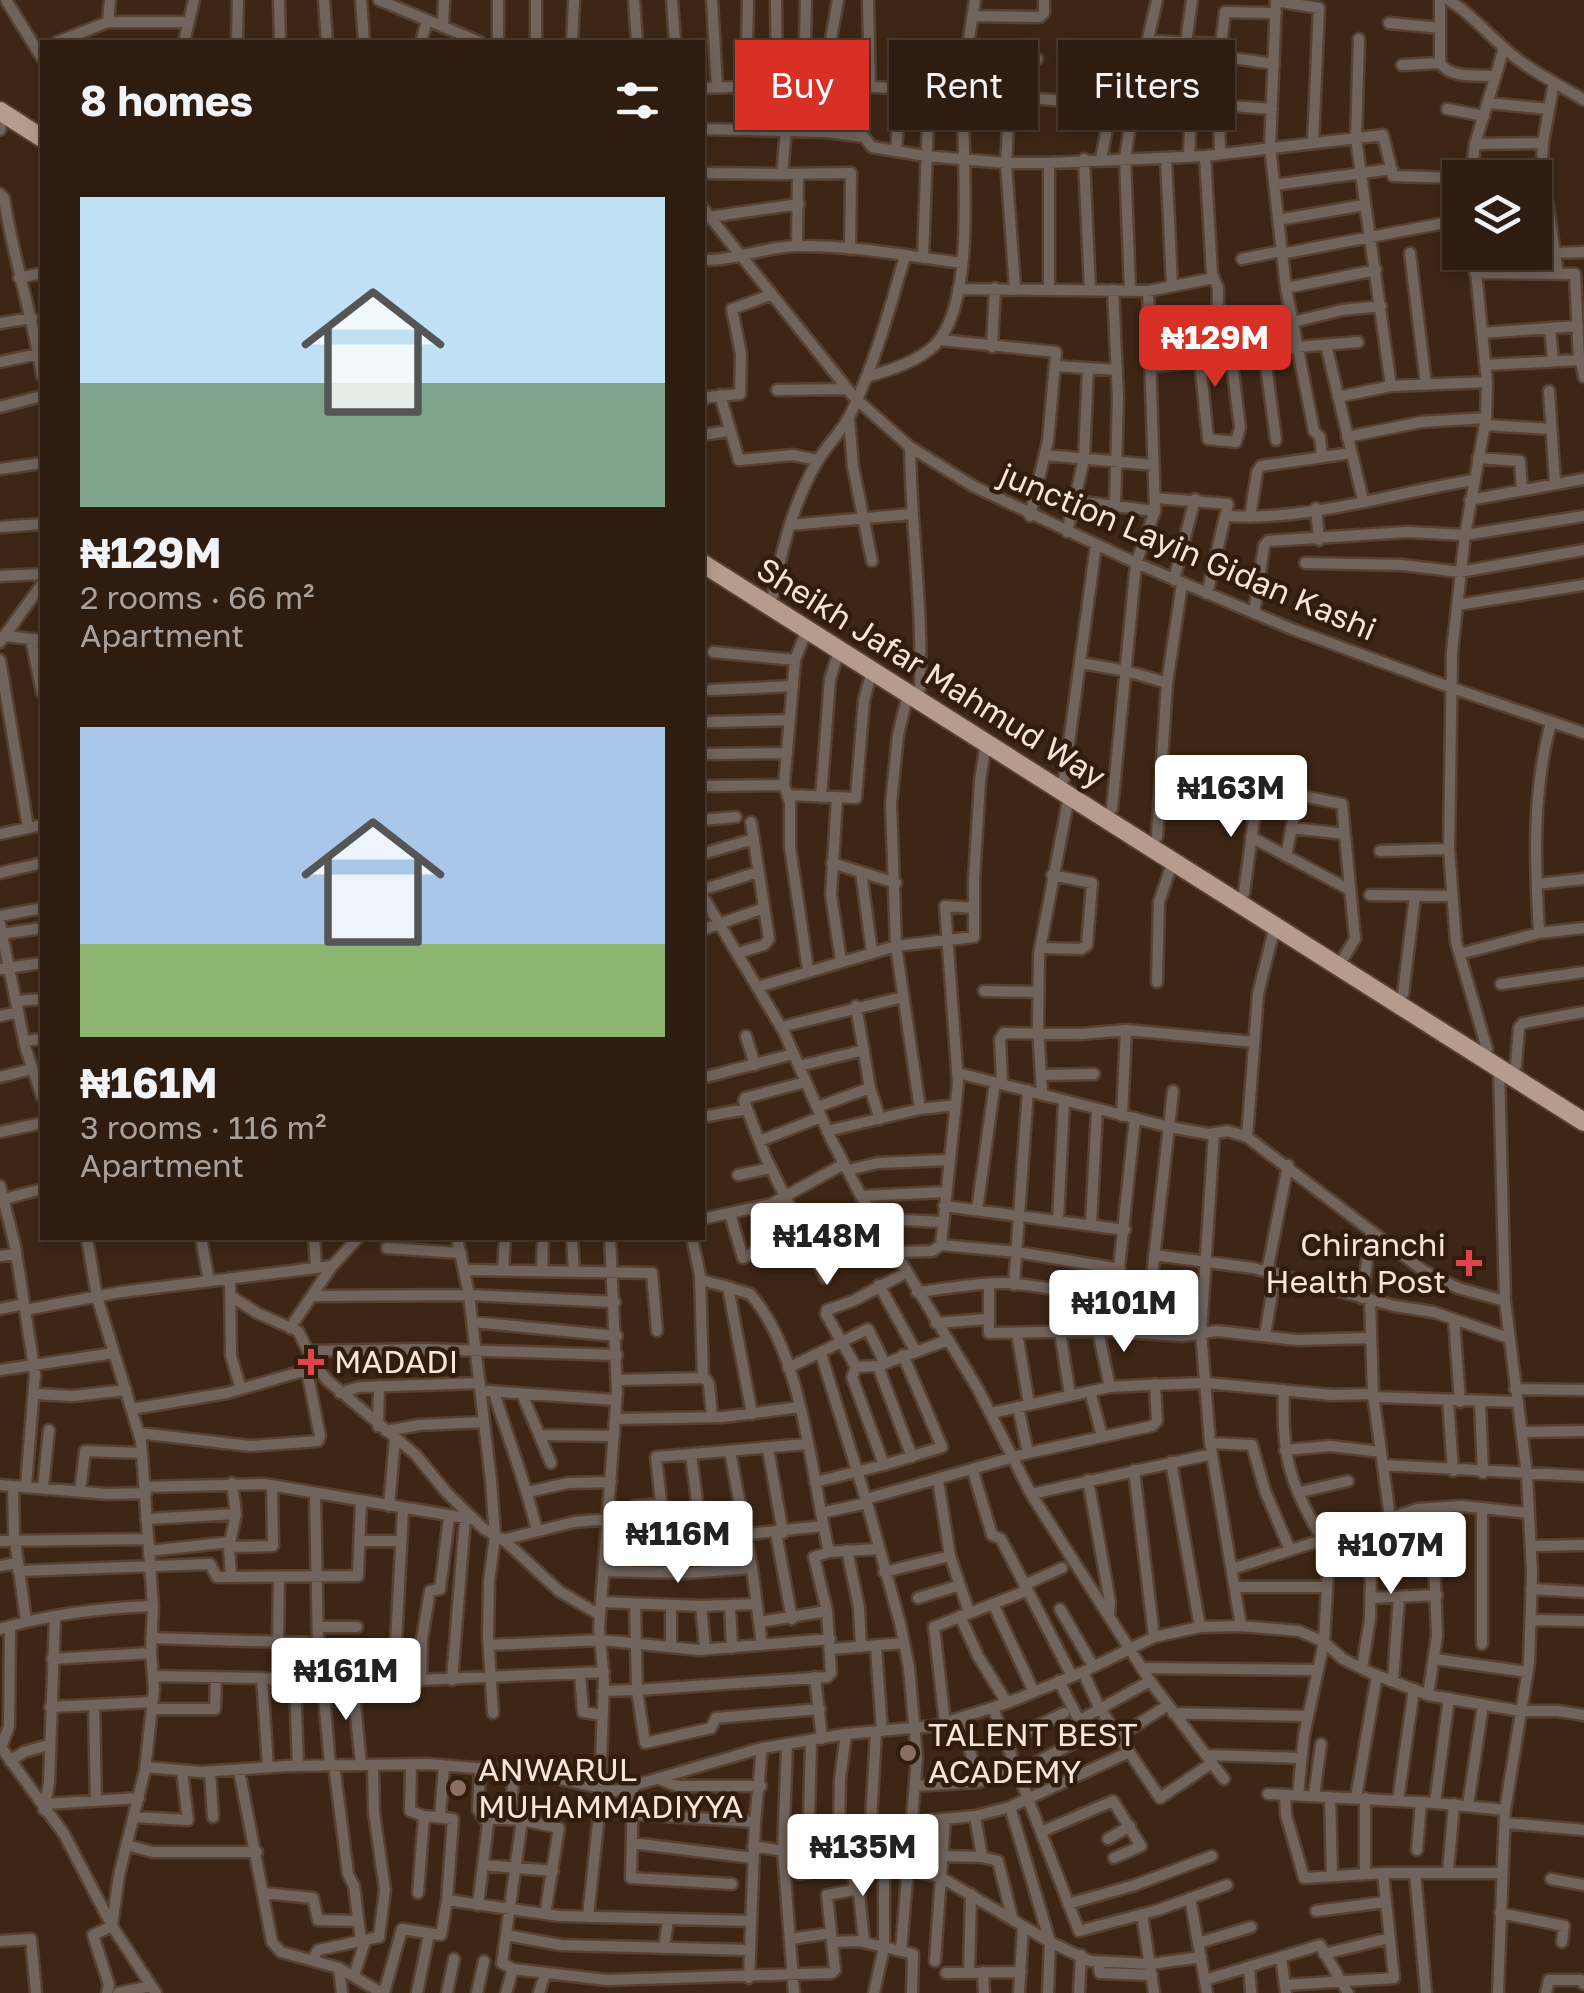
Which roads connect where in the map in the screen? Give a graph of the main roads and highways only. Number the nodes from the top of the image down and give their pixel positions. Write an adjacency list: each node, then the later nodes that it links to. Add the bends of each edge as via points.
1 (0, 111): 3 (main road)
2 (0, 126): 4 (main road)
3 (40, 137)
4 (40, 149)
5 (705, 552): 7 (main road, Sheikh Jafar Mahmud Way)
6 (705, 565): 7 (main road, Sheikh Jafar Mahmud Way)
7 (914, 691): 8 (main road, Sheikh Jafar Mahmud Way); 8 (main road, Sheikh Jafar Mahmud Way, via 986,743)
8 (1067, 787): 9 (main road, Sheikh Jafar Mahmud Way, via 1275,926); 9 (main road, Sheikh Jafar Mahmud Way, via 1403,994)
9 (1507, 1067): 10 (main road, Sheikh Jafar Mahmud Way); 11 (main road, Sheikh Jafar Mahmud Way)
10 (1584, 1109)
11 (1584, 1122)

